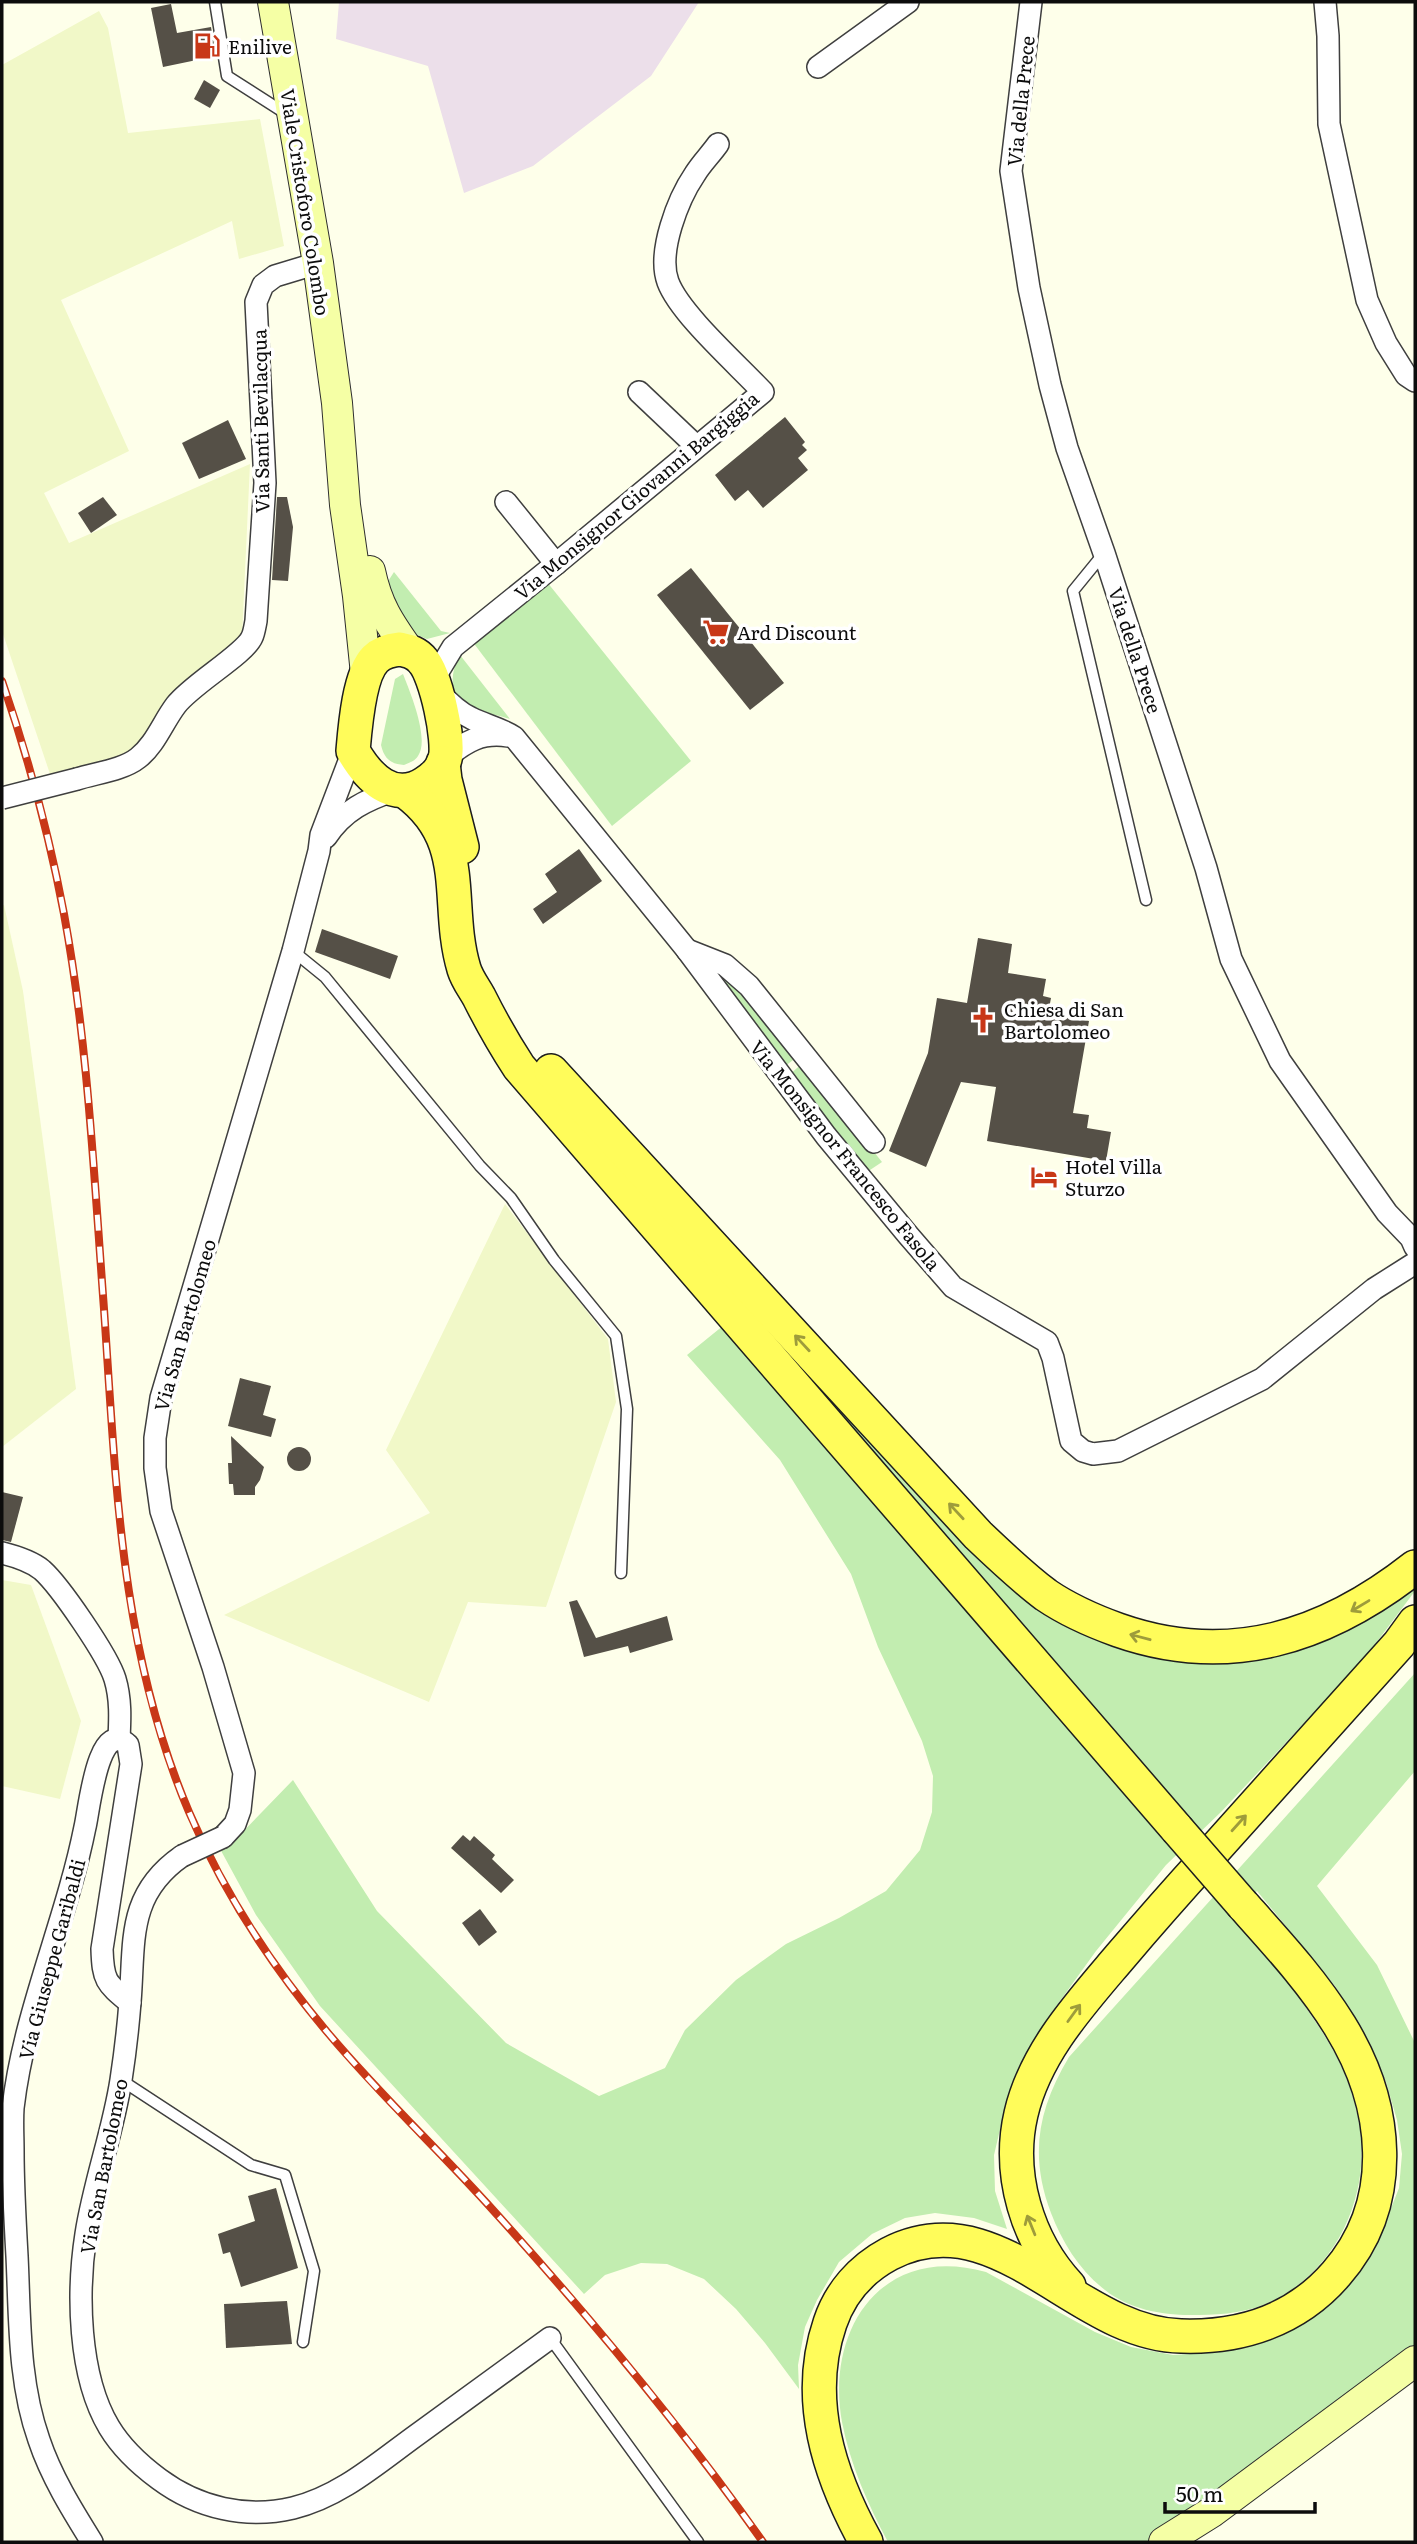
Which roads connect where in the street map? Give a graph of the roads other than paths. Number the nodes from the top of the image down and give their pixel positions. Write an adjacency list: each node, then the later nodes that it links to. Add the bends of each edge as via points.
1 (215, 2): 7 (lane, via 227,76)
2 (273, 2): 7 (main road, Viale Cristoforo Colombo)
3 (908, 2): 6 (street)
4 (1031, 2): 15 (street, Via della Prece, via 1012,171 1029,288 1050,386)
5 (1325, 2): 10 (street, via 1329,124 1367,300 1386,343)
6 (818, 67)
7 (293, 118): 9 (main road, Viale Cristoforo Colombo)
8 (718, 144): 13 (street, Via Monsignor Giovanni Bargiggia, via 695,174 673,219 665,272 679,304 763,392)
9 (318, 263): 12 (main road, Viale Cristoforo Colombo); 24 (street, Via Santi Bevilacqua, bridge, via 275,276 263,285 256,302 265,484 252,638 177,703 138,759)
10 (1415, 381)
11 (639, 392): 13 (street)
12 (337, 402): 18 (main road, via 378,603); 19 (main road)
13 (696, 446): 16 (street, Via Monsignor Giovanni Bargiggia)
14 (506, 502): 16 (street)
15 (1104, 553): 26 (lane, via 1073,591); 32 (street, Via della Prece, via 1231,959 1280,1061)
16 (556, 564): 17 (street, Via Monsignor Giovanni Bargiggia)
17 (475, 628): 18 (street); 18 (street, via 450,641)
18 (424, 669): 19 (main road, via 391,650 375,659); 20 (street, via 458,711); 22 (main road, via 443,723)
19 (366, 674): 21 (main road)
20 (514, 737): 22 (street, via 495,734 469,740); 28 (street, Via Monsignor Francesco Fasola)
21 (353, 751): 23 (main road, via 369,775); 25 (street, Via San Bartolomeo)
22 (445, 761): 23 (main road, via 428,781); 27 (main road, via 445,780 461,845)
23 (401, 791): 25 (street, via 368,799 342,816); 30 (main road, via 429,811 444,837 452,867 460,953)
24 (2, 798)
25 (319, 851): 29 (street, Via San Bartolomeo)
26 (1146, 900)
27 (468, 934): 30 (main road); 35 (main road, one-way to 27, via 1342,1616 1305,1631 1247,1645 1172,1644 1138,1637 1088,1619 1047,1596 978,1535 526,1044 493,990)
28 (687, 950): 31 (street, via 725,965 749,986); 33 (street, Via Monsignor Francesco Fasola, via 826,1136 953,1286 1047,1342 1071,1441 1083,1451 1118,1451 1262,1379 1374,1289)
29 (293, 951): 36 (lane, via 325,978 480,1167 511,1198 616,1336 627,1409); 39 (street, Via San Bartolomeo, bridge, via 162,1398 155,1438 161,1511 244,1773 240,1810 223,1837 182,1856 151,1885 134,1926)
30 (479, 998): 41 (main road, bridge, via 519,1067 1293,1962 1340,2026 1365,2079 1381,2153 1371,2218 1345,2264 1302,2306 1256,2328 1177,2336 1126,2326)
31 (874, 1142)
32 (1415, 1247)
33 (1415, 1263)
34 (2, 1553): 38 (street, via 41,1569 107,1660 120,1709)
35 (1415, 1567)
36 (621, 1573)
37 (1415, 1622): 41 (main road, one-way to 37, via 1061,2277 1023,2203 1018,2142 1030,2088 1048,2051 1085,1998)
38 (119, 1739): 39 (street, Via Giuseppe Garibaldi, via 128,1745 131,1764 102,1949 108,1985); 45 (street, Via Giuseppe Garibaldi, via 105,1745 98,1763 79,1856 40,1990 13,2109 23,2373 38,2439 65,2499)
39 (130, 2003): 40 (street, Via San Bartolomeo)
40 (121, 2080): 42 (street, Via San Bartolomeo, via 86,2234 82,2322 87,2362 96,2401 109,2428 131,2454 192,2500 243,2512 294,2508 316,2500 349,2484); 43 (lane, via 251,2165 285,2175 314,2271)
41 (1103, 2315): 47 (main road, via 1015,2261 966,2242 921,2242 897,2250 858,2277 843,2295 824,2340 818,2398 832,2470)
42 (550, 2338): 46 (lane)
43 (303, 2342)
44 (1415, 2361): 48 (main road, via 1212,2512)
45 (92, 2542)
46 (698, 2542)
47 (866, 2542)
48 (1164, 2542)

